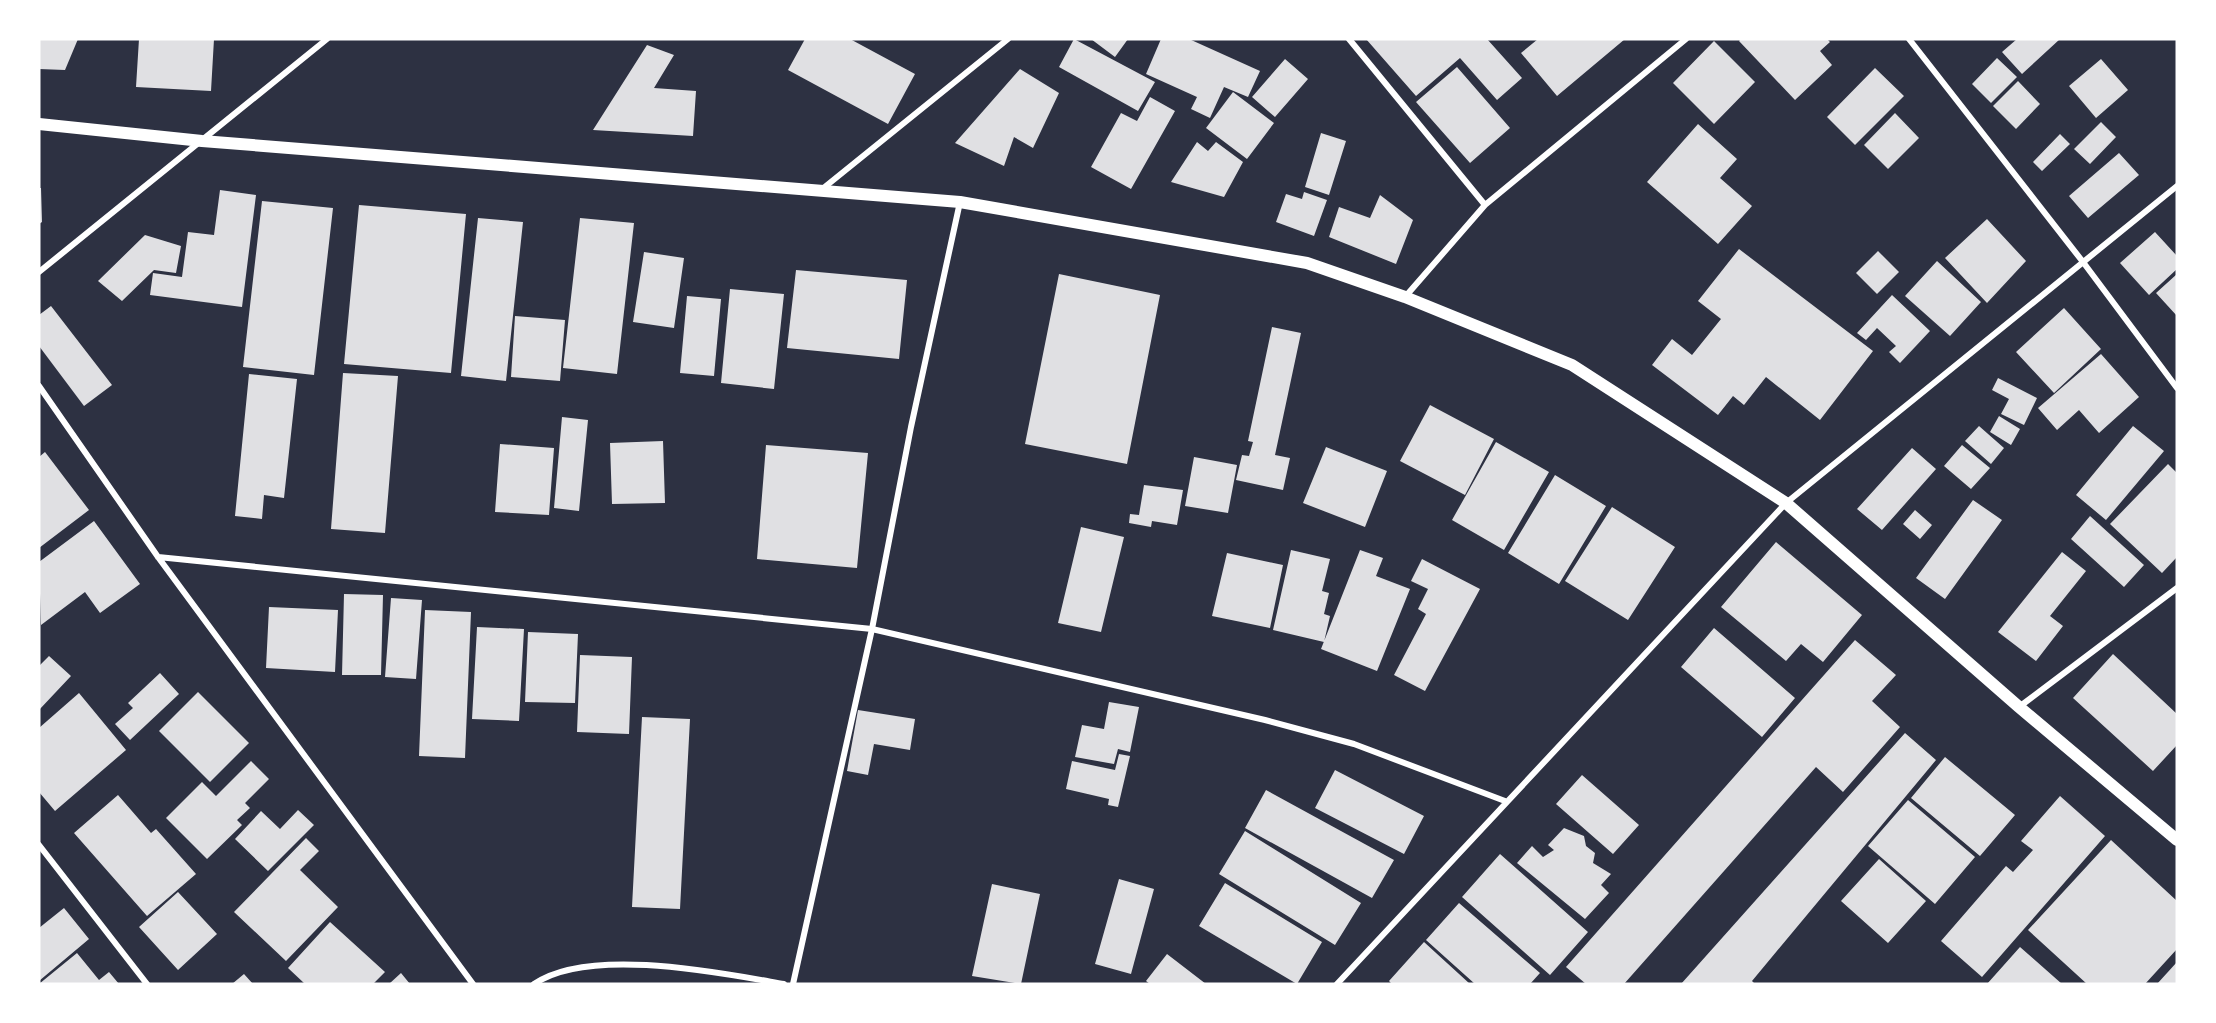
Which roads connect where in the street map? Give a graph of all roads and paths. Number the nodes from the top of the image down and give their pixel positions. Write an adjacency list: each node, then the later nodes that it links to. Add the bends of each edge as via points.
1 (327, 39): 7 (street)
2 (1008, 39): 9 (street)
3 (1349, 39): 11 (street)
4 (1686, 39): 11 (street)
5 (1909, 39): 12 (street)
6 (39, 124): 7 (main road)
7 (202, 141): 9 (main road); 13 (street)
8 (2177, 186): 12 (street)
9 (818, 192): 10 (main road)
10 (960, 202): 14 (main road, via 1307,263); 20 (street)
11 (1485, 205): 14 (street)
12 (2083, 262): 16 (street); 17 (street)
13 (39, 272)
14 (1405, 297): 17 (main road, via 1572,365)
15 (39, 386): 18 (street)
16 (2177, 388)
17 (1786, 503): 21 (main road); 22 (street)
18 (158, 557): 20 (street); 26 (street)
19 (2177, 588): 21 (street)
20 (872, 629): 22 (street, via 1354,744); 29 (street)
21 (2019, 707): 23 (main road)
22 (1505, 801): 30 (street)
23 (2177, 840)
24 (39, 845): 25 (street)
25 (147, 984)
26 (473, 984)
27 (534, 984): 28 (street, via 568,969 654,963)
28 (784, 984)
29 (793, 984)
30 (1337, 984)

